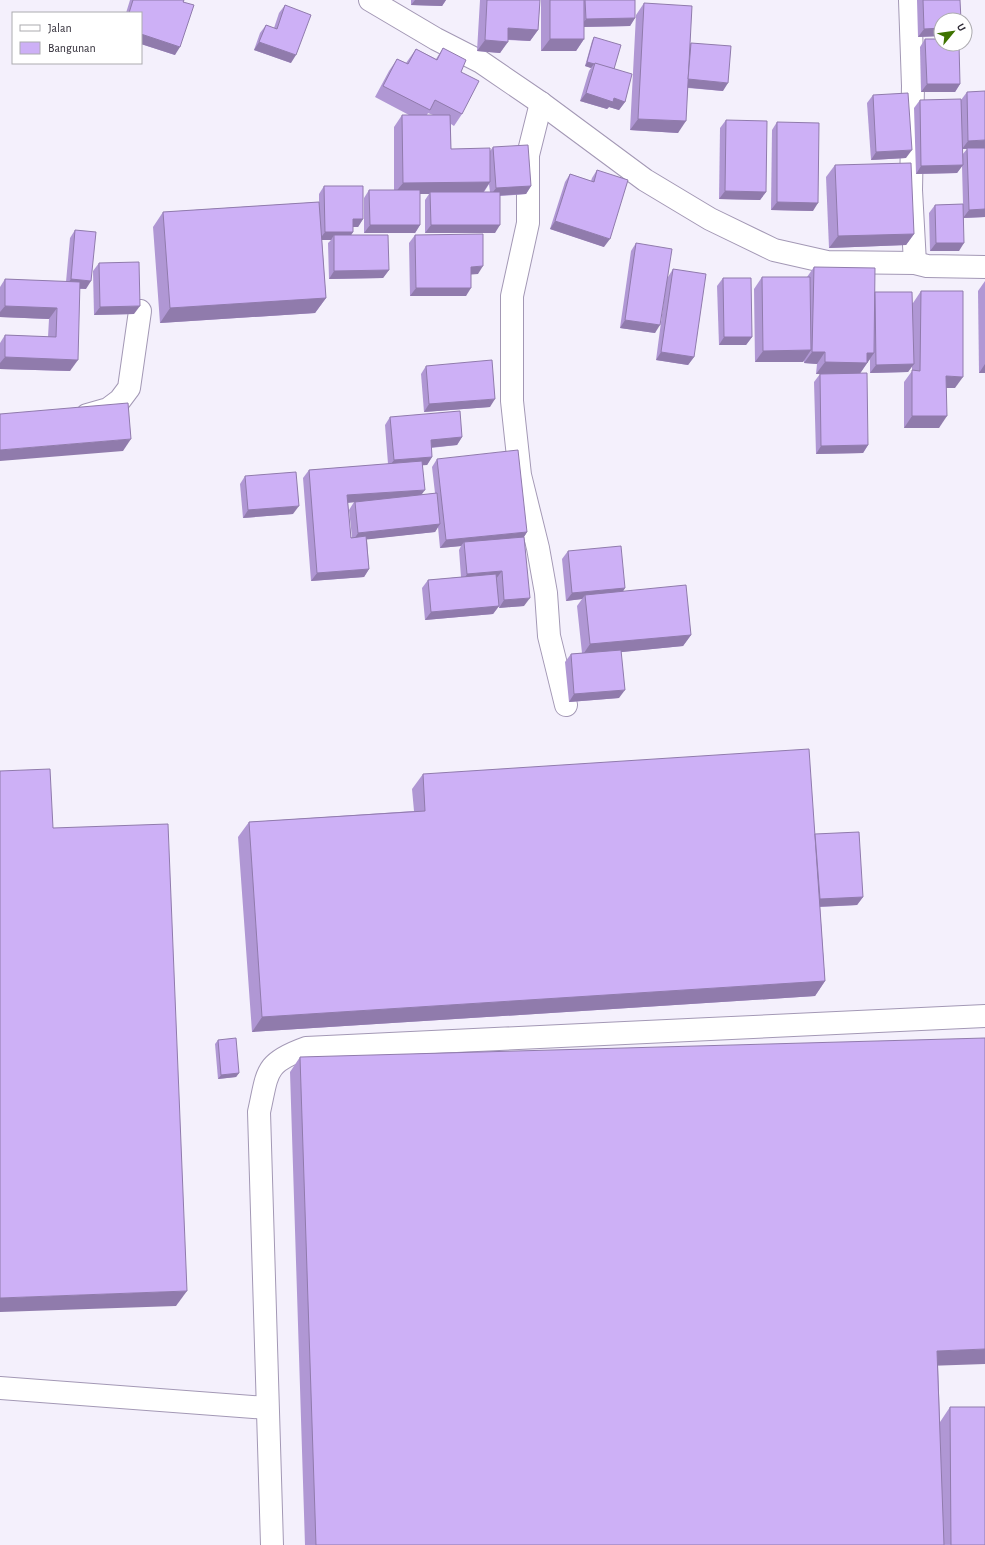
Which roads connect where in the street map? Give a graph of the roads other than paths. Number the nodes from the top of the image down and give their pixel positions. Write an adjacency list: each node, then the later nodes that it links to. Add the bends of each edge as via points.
1 (370, 0): 3 (street, via 481,62)
2 (910, 0): 4 (street, via 913,86 911,190)
3 (541, 103): 4 (street, via 645,180 710,219 774,250 826,262); 8 (street, via 528,155 528,223 512,296 512,401 520,475 538,548 546,594 549,636)
4 (915, 263): 5 (street, via 926,266)
5 (985, 267)
6 (140, 311): 7 (street, via 129,388 120,400 108,409 87,415)
7 (64, 415)
8 (566, 705)
9 (985, 1016): 11 (street, via 306,1048 283,1056 268,1071 259,1112)
10 (0, 1388): 11 (street)
11 (267, 1408): 12 (street)
12 (272, 1545)

